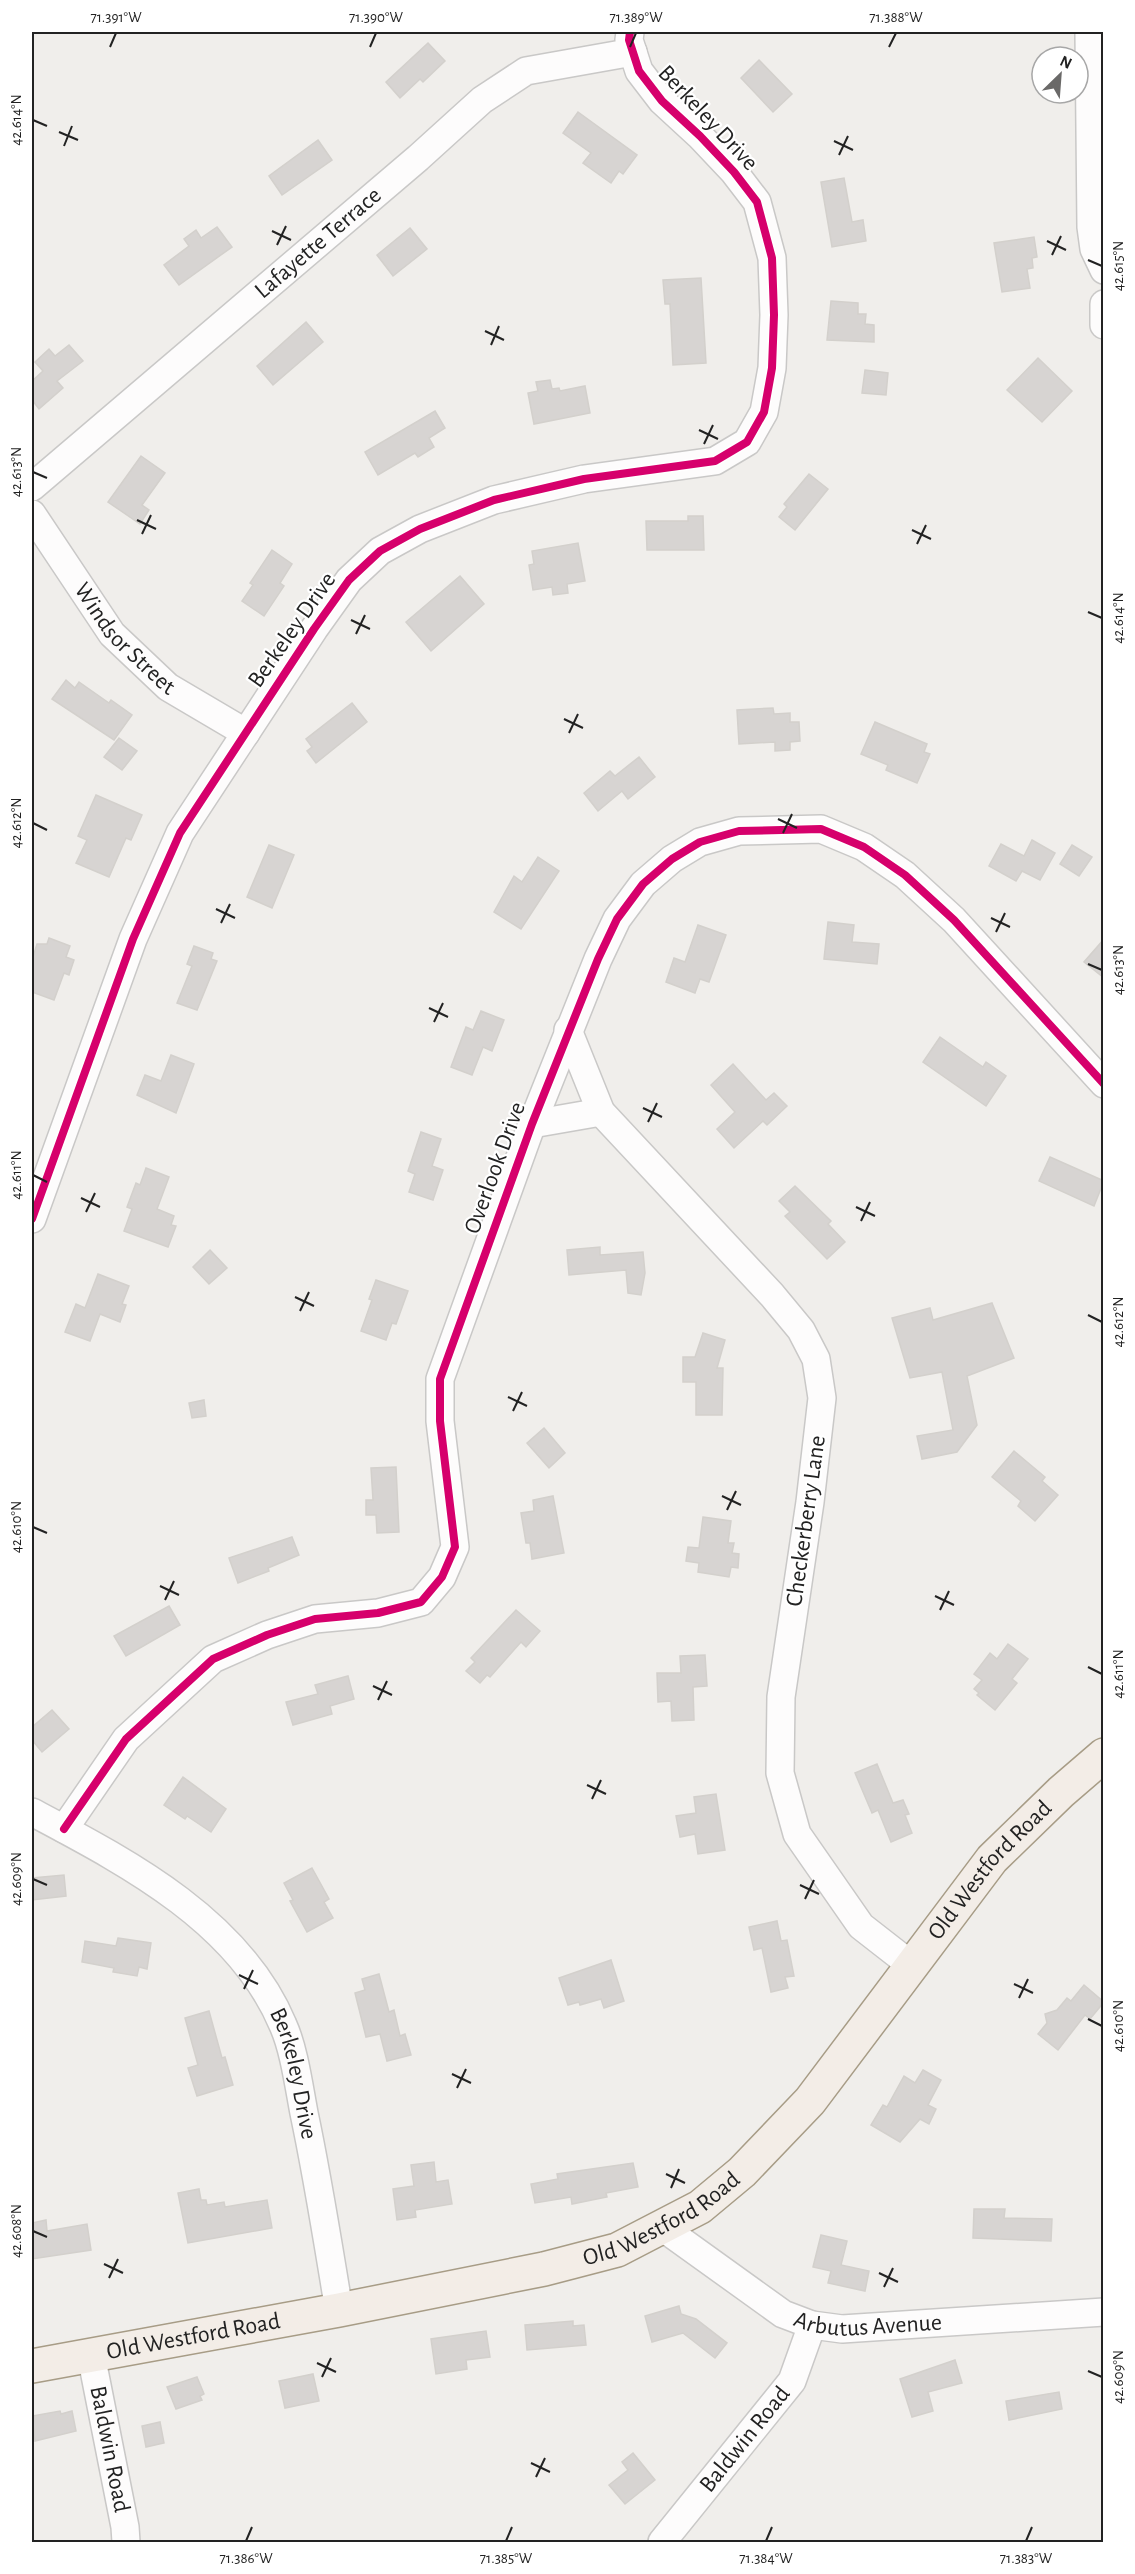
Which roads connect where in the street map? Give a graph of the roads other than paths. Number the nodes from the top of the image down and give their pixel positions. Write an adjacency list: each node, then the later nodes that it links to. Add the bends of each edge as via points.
1 (1089, 32): 3 (street, via 1090,227 1094,249)
2 (631, 42): 6 (street, Lafayette Terrace, via 526,71 482,100); 8 (street, Berkeley Drive, via 639,71 662,101 727,165 757,202 772,258 774,315 772,368 764,412 747,442 715,461 584,479 494,500 420,529 380,551 349,580)
3 (1104, 270)
4 (1104, 304): 5 (street)
5 (1104, 324)
6 (32, 487)
7 (32, 514): 8 (street, Windsor Street, via 111,634 168,687)
8 (246, 733): 13 (street, Berkeley Drive, via 180,833 133,939)
9 (568, 1030): 10 (street, Overlook Drive, via 617,919 643,884 672,859 700,842 740,831 821,829 864,847 905,875 954,920); 11 (street, Checkerberry Lane); 12 (street, Overlook Drive)
10 (1104, 1084)
11 (601, 1112): 12 (street); 17 (street, Checkerberry Lane, via 772,1295 801,1330 816,1359 822,1398 781,1697 780,1773 797,1834 861,1926)
12 (532, 1124): 16 (street, Overlook Drive, via 440,1379 440,1420 455,1547 442,1577 421,1602 378,1613 315,1619 213,1659 126,1738)
13 (32, 1219)
14 (1104, 1755): 17 (main road, Old Westford Road, via 992,1859)
15 (32, 1812): 16 (street, Berkeley Drive)
16 (64, 1829): 19 (street, Berkeley Drive, via 171,1893 226,1941 258,1980 284,2025 316,2171)
17 (911, 1965): 18 (main road, Old Westford Road, via 840,2065 781,2134 699,2206)
18 (662, 2227): 19 (main road, Old Westford Road, via 617,2250 544,2270); 21 (street, Arbutus Avenue, via 783,2314)
19 (339, 2310): 22 (main road, Old Westford Road)
20 (1104, 2312): 21 (street, Arbutus Avenue, via 842,2329)
21 (812, 2325): 25 (street, Baldwin Road, via 792,2381)
22 (91, 2355): 23 (main road, Old Westford Road); 24 (street, Baldwin Road)
23 (32, 2366)
24 (126, 2542)
25 (662, 2542)

